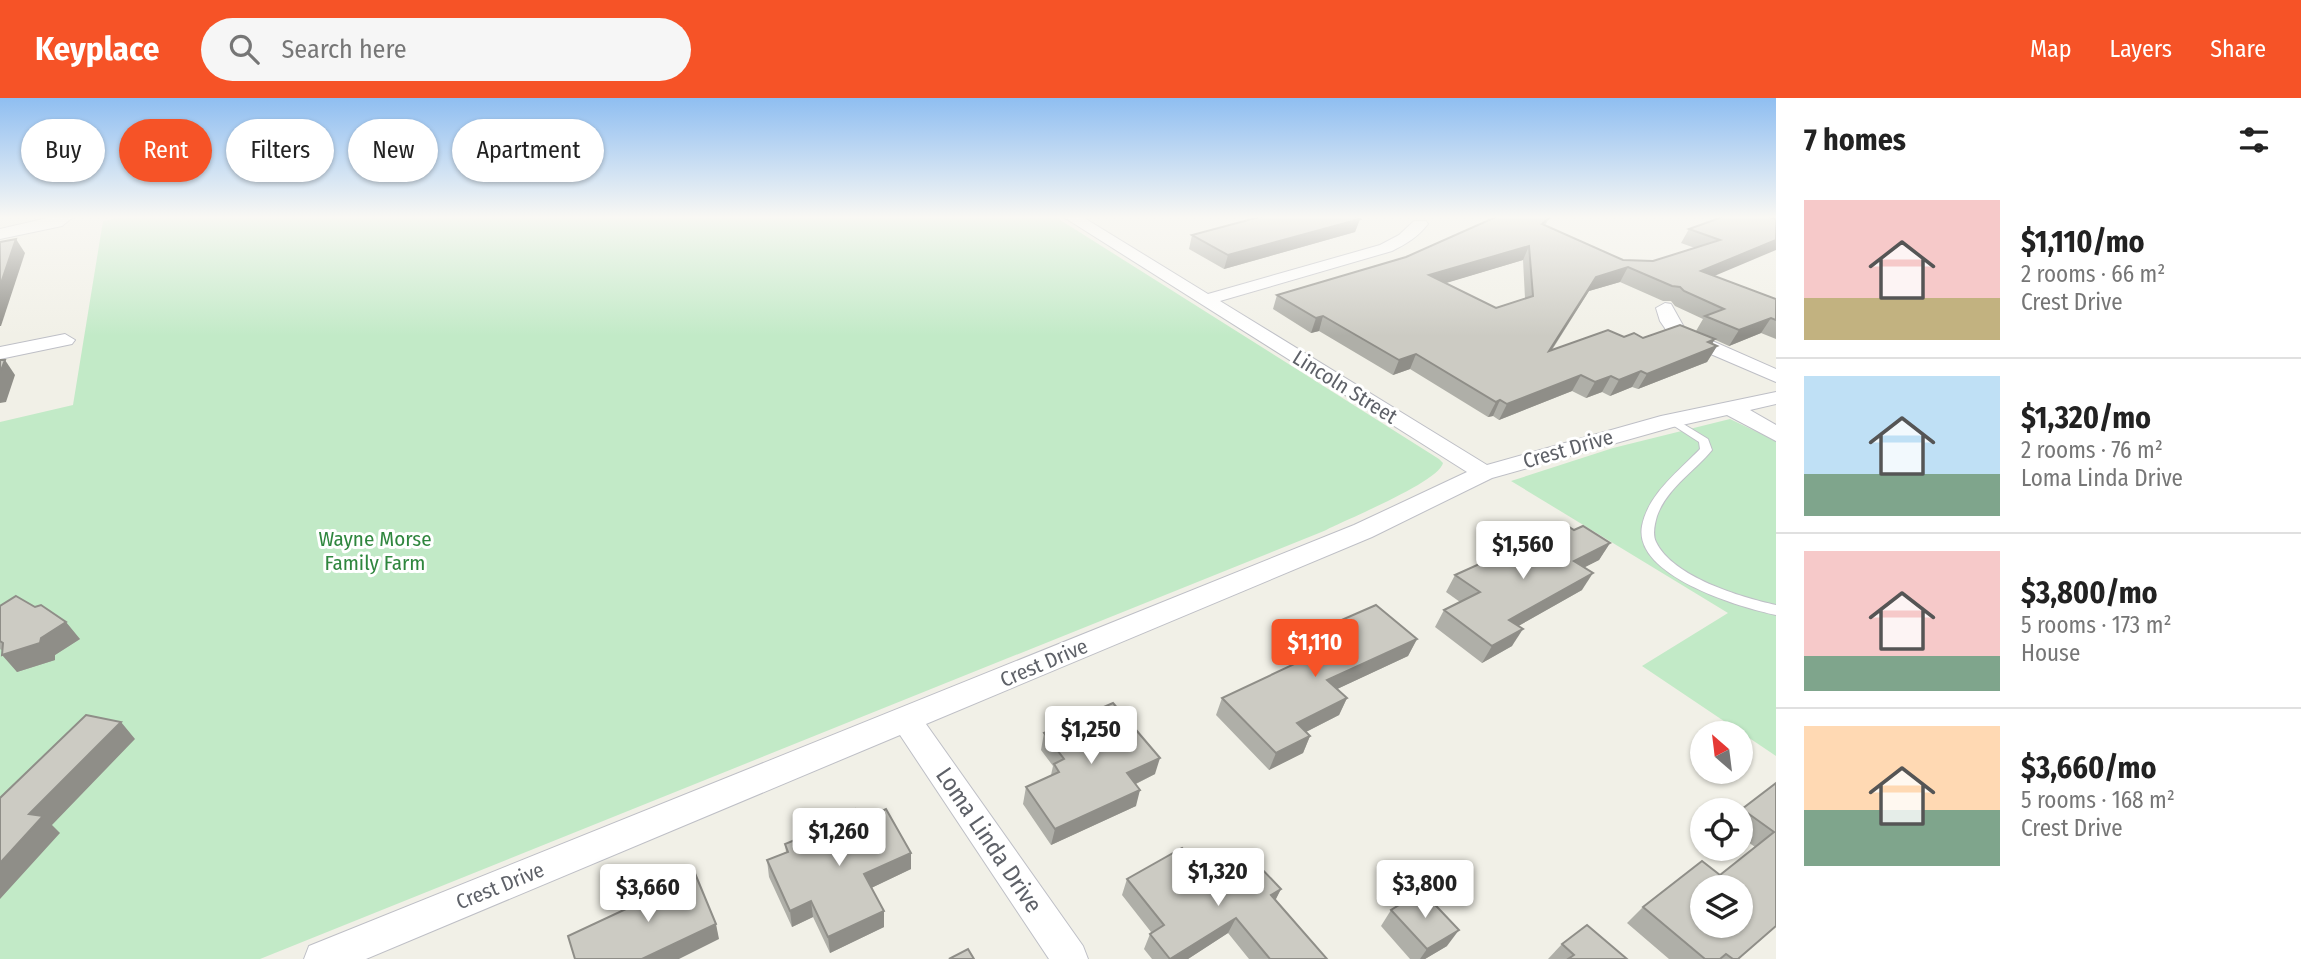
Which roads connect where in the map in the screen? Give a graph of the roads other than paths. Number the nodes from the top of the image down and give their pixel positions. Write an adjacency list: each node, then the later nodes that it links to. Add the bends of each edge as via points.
1 (1135, 256): 3 (street, Lincoln Street)
2 (1357, 256): 3 (street)
3 (1206, 300): 12 (street, Lincoln Street)
4 (1665, 308): 7 (street, via 1678,333)
5 (65, 340): 6 (street)
6 (0, 353)
7 (1776, 376)
8 (1776, 398): 9 (street, Crest Drive)
9 (1731, 408): 10 (street, Crest Drive); 11 (street)
10 (1672, 420): 12 (street, Crest Drive); 13 (lane, via 1704,441 1706,450 1660,499 1649,520 1647,540 1663,560 1695,580 1738,600)
11 (1776, 434)
12 (1484, 473): 14 (street, Crest Drive, via 1363,531)
13 (1776, 610)
14 (907, 720): 15 (street, Crest Drive); 16 (street, Loma Linda Drive)
15 (321, 959)
16 (1070, 959)

